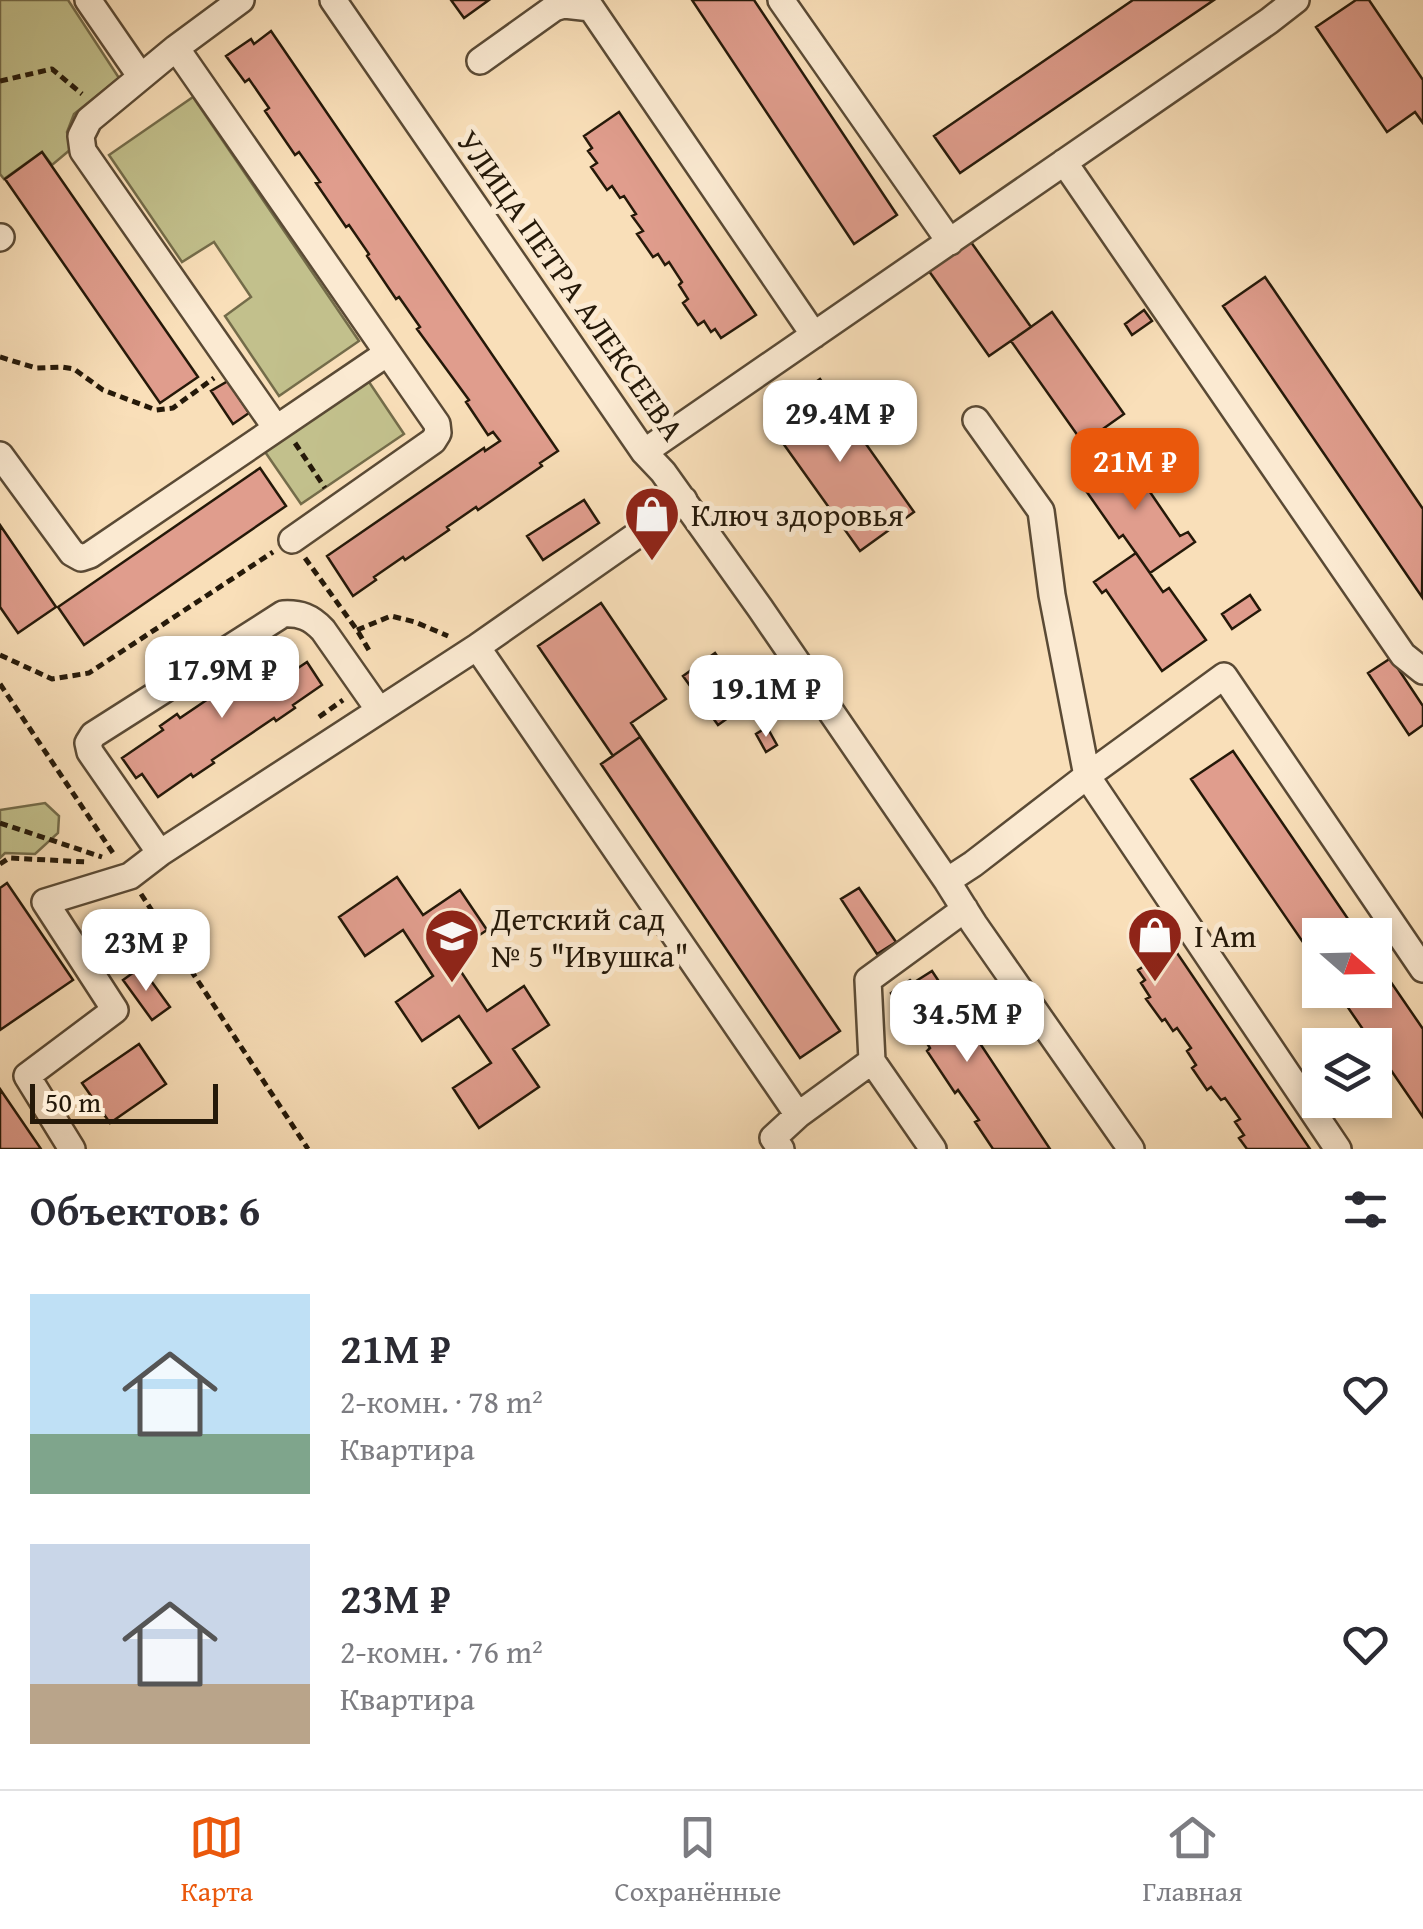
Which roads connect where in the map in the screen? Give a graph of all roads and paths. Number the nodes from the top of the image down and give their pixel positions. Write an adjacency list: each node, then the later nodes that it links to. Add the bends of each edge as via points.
1 (88, 0): 8 (street)
2 (241, 0): 6 (street)
3 (333, 0): 19 (street, УЛИЦА ПЕТРА АЛЕКСЕЕВА)
4 (780, 0): 12 (street)
5 (1296, 0): 11 (street)
6 (176, 48): 8 (street); 14 (street)
7 (480, 60): 13 (street, via 554,8 591,8)
8 (141, 77): 10 (street)
9 (0, 81): 10 (path, via 52,69)
10 (98, 113): 16 (street, via 81,136 83,151)
11 (1064, 162): 12 (street); 26 (street, via 1403,655)
12 (950, 242): 13 (street)
13 (814, 335): 19 (street)
14 (386, 354): 18 (street); 22 (street, via 438,432)
15 (0, 357): 16 (path, via 74,370 103,390 156,410 173,408)
16 (232, 364): 18 (street)
17 (976, 420): 29 (street, via 1040,510)
18 (279, 426): 20 (street, via 80,558); 22 (path)
19 (644, 452): 21 (street, УЛИЦА ПЕТРА АЛЕКСЕЕВА)
20 (0, 455)
21 (684, 500): 24 (street); 34 (street, УЛИЦА ПЕТРА АЛЕКСЕЕВА)
22 (338, 508): 23 (street)
23 (292, 540): 25 (path, via 89,673 52,679)
24 (476, 647): 28 (street); 38 (street)
25 (0, 655)
26 (1423, 670)
27 (0, 684): 33 (path)
28 (379, 710): 31 (street); 31 (street, via 313,620 282,614 94,735 90,752)
29 (1088, 776): 34 (street); 36 (street, via 1224,676); 44 (street)
30 (0, 824): 33 (path)
31 (160, 853): 33 (street)
32 (0, 864): 33 (path, via 9,858)
33 (125, 870): 39 (street, via 46,902 114,1010 27,1076); 40 (path)
34 (948, 881): 35 (street, УЛИЦА ПЕТРА АЛЕКСЕЕВА)
35 (965, 909): 37 (street, via 868,980); 43 (street, УЛИЦА ПЕТРА АЛЕКСЕЕВА)
36 (1423, 969)
37 (872, 1061): 38 (street); 42 (street)
38 (798, 1115): 41 (street, via 773,1138)
39 (72, 1149)
40 (308, 1149)
41 (781, 1149)
42 (932, 1149)
43 (1131, 1149)
44 (1338, 1149)

